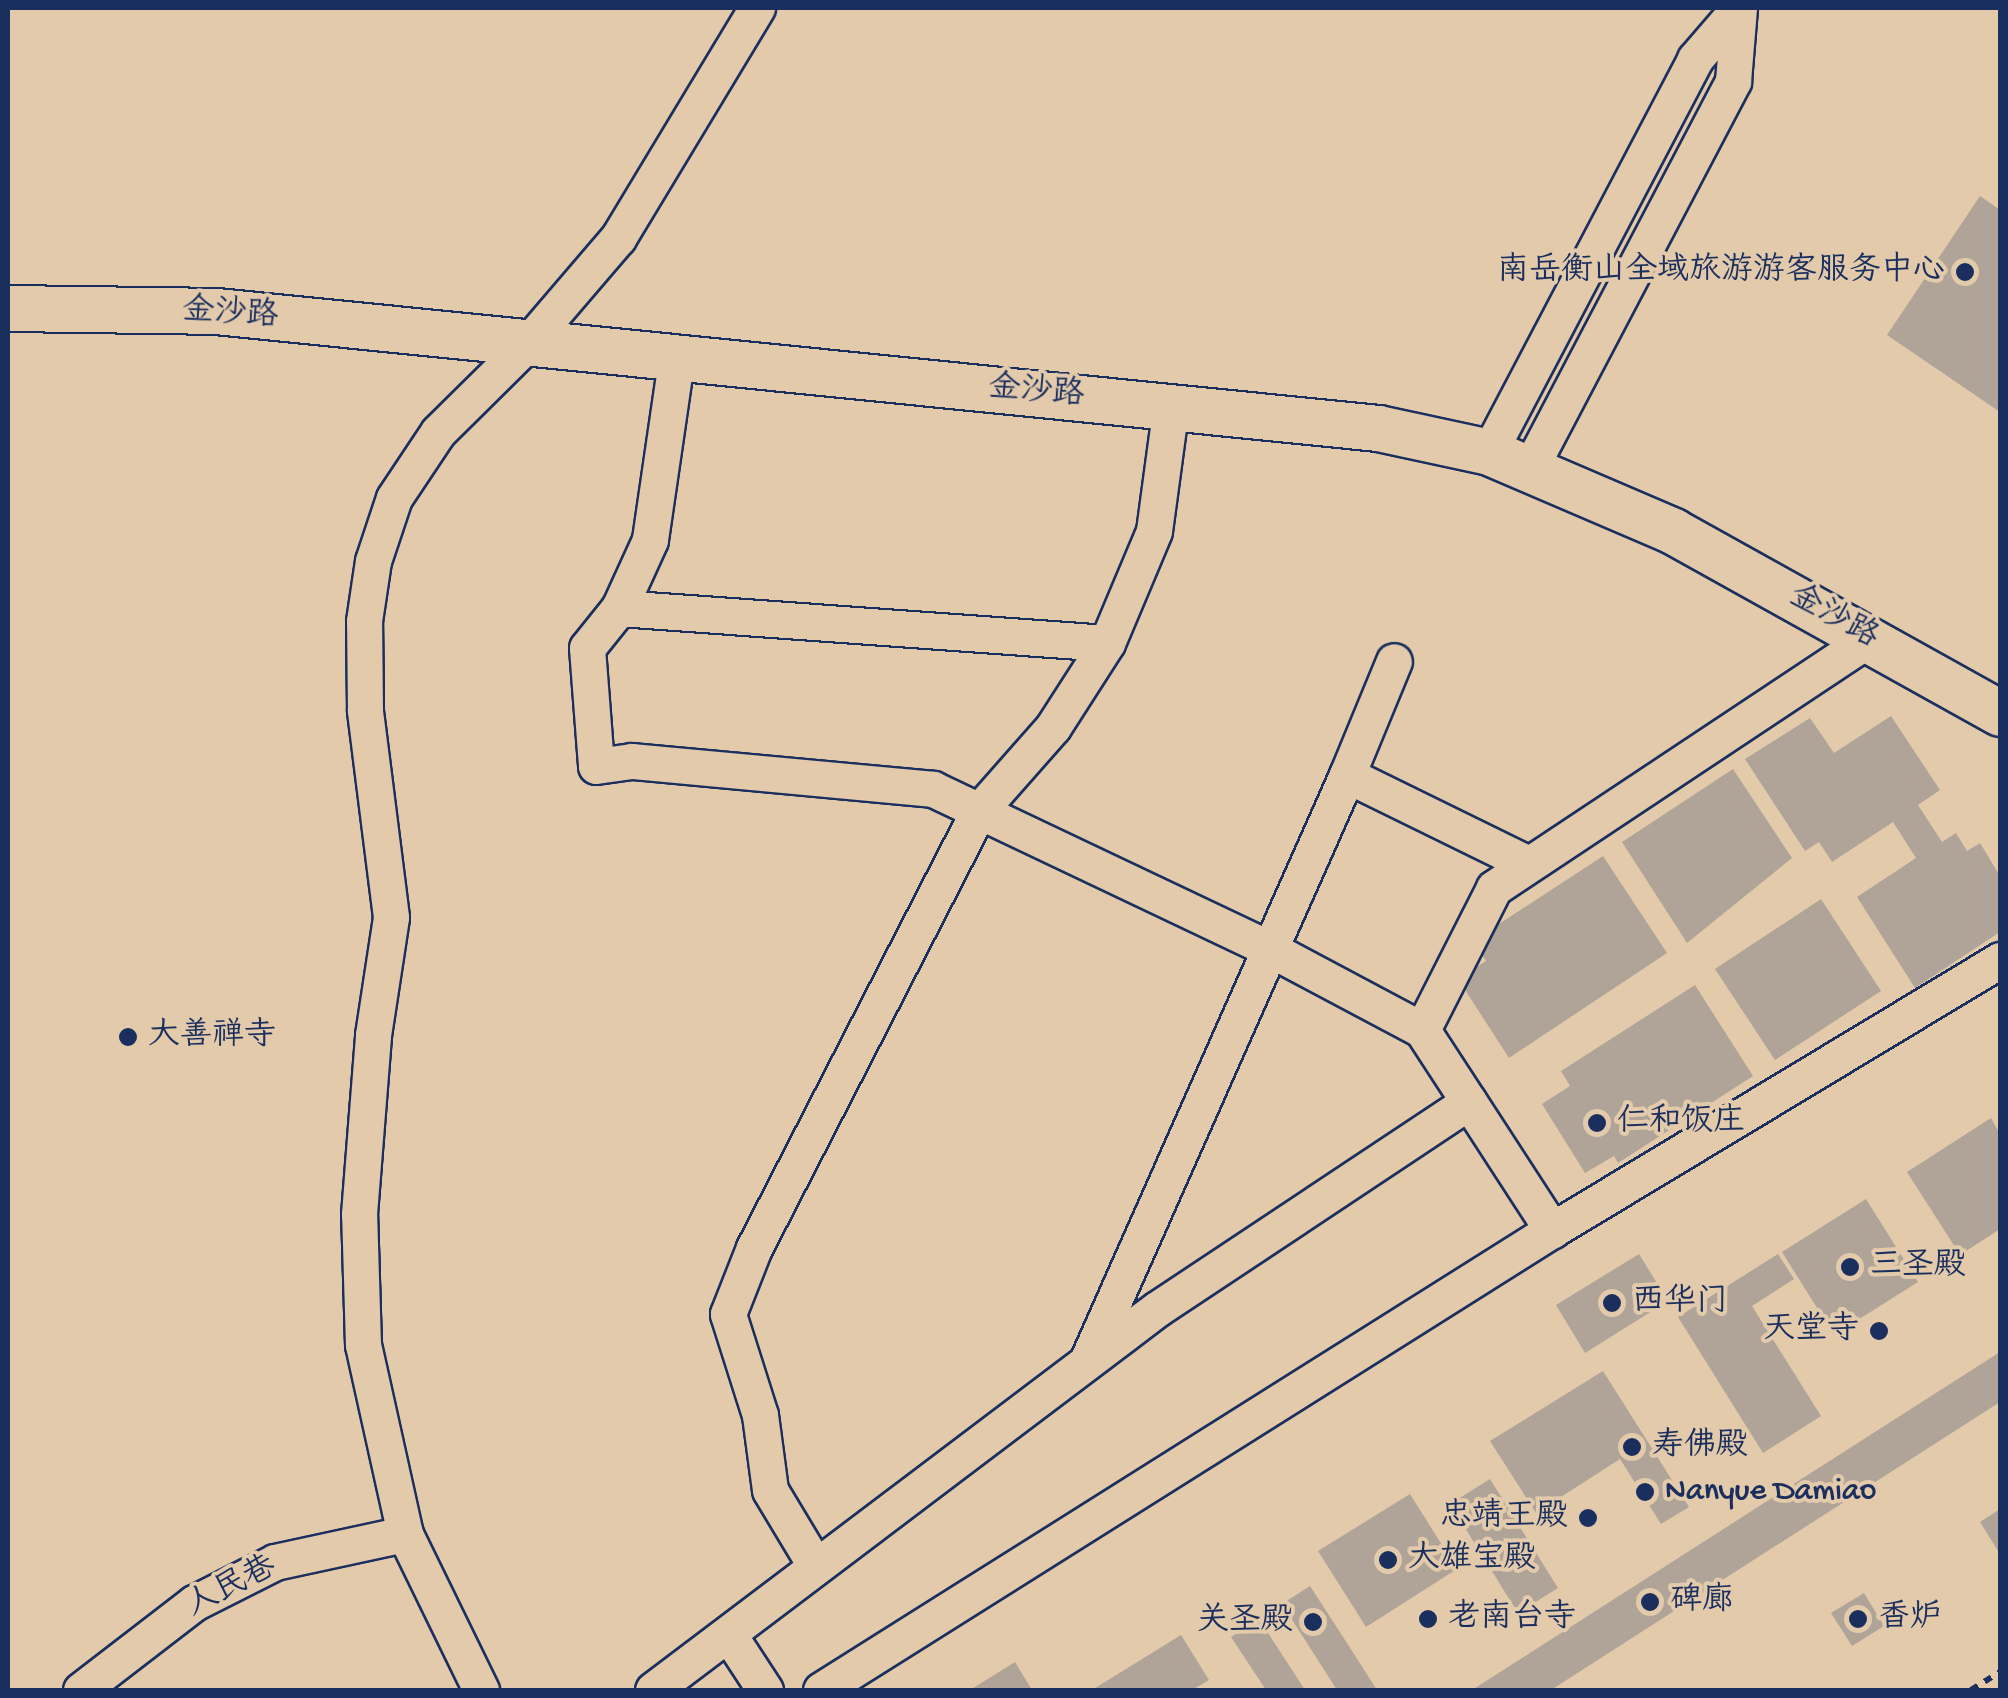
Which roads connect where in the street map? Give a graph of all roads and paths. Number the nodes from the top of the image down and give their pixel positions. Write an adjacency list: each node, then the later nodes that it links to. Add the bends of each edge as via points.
1 (758, 8): 4 (street, via 618,238)
2 (1738, 8): 7 (street, via 1695,59); 8 (street, via 1733,81)
3 (8, 308): 4 (main road, 金沙路, via 216,311)
4 (528, 344): 5 (main road, 金沙路); 23 (street, via 438,432 394,498 373,561 364,621 365,710 391,916 372,1035 359,1214 362,1346)
5 (676, 361): 6 (main road, 金沙路); 9 (street, via 650,540)
6 (1171, 405): 7 (main road, 金沙路, via 1378,428); 11 (street, via 1154,531)
7 (1488, 452): 8 (main road, 金沙路)
8 (1530, 468): 10 (main road, 金沙路, via 1673,531)
9 (619, 608): 11 (street); 15 (street, via 587,648 596,766 632,761 933,789)
10 (1870, 638): 13 (main road, 金沙路); 16 (street)
11 (1108, 644): 15 (street, via 1054,728)
12 (1394, 660): 14 (street)
13 (2000, 713)
14 (1347, 775): 16 (street); 17 (street)
15 (978, 810): 17 (street); 24 (street, via 754,1248 728,1314 760,1414 770,1490)
16 (1527, 862): 19 (street, via 1494,888)
17 (1268, 948): 19 (street); 22 (street)
18 (2000, 960): 21 (street)
19 (1422, 1030): 20 (street)
20 (1469, 1102): 21 (street); 22 (street, via 1157,1309)
21 (1552, 1230): 31 (street)
22 (1086, 1365): 24 (street)
23 (404, 1534): 27 (street, 人民巷, via 276,1562 194,1602); 28 (street)
24 (814, 1564): 25 (street)
25 (729, 1636): 29 (street); 30 (street)
26 (2000, 1672): 32 (path)
27 (81, 1690)
28 (481, 1690)
29 (654, 1690)
30 (765, 1690)
31 (821, 1690)
32 (1971, 1690)

